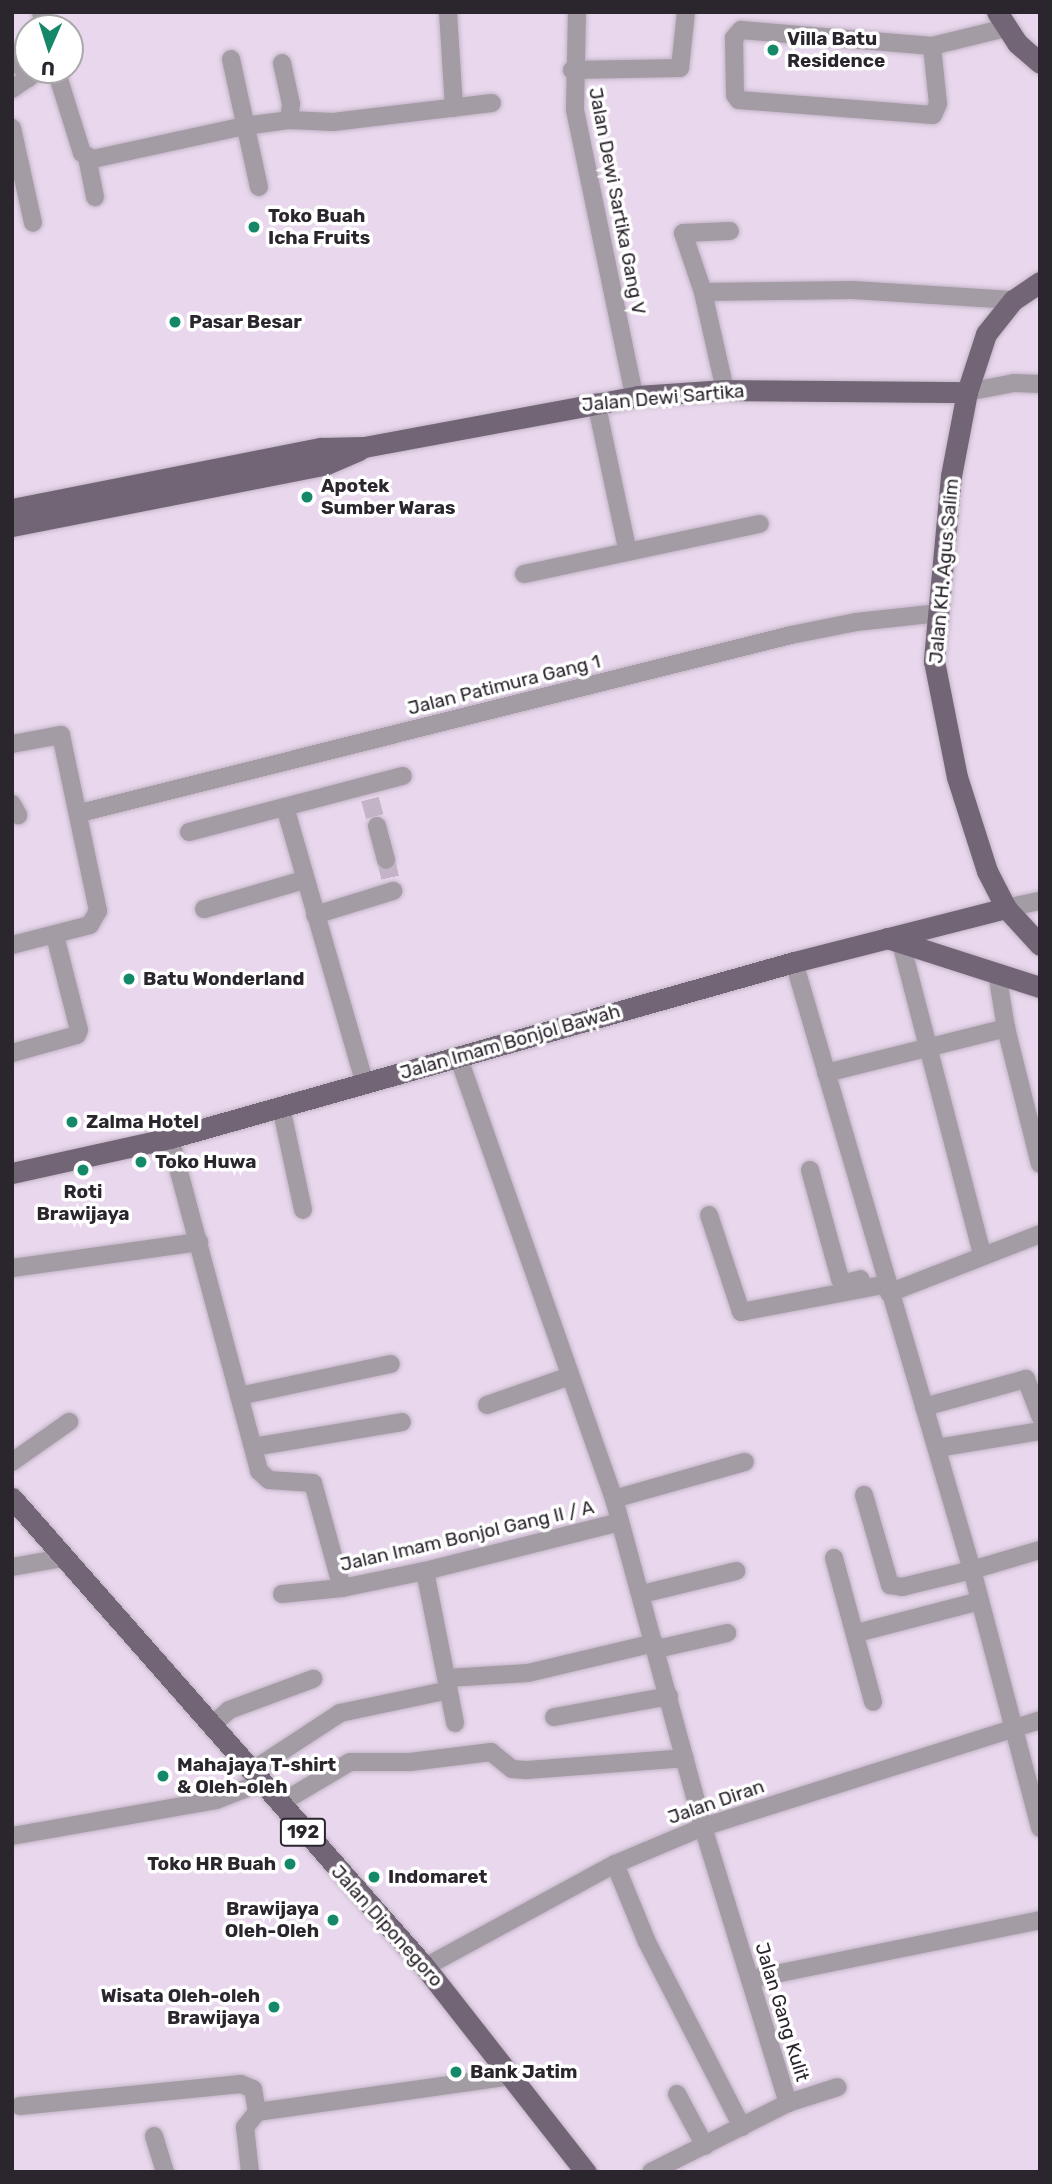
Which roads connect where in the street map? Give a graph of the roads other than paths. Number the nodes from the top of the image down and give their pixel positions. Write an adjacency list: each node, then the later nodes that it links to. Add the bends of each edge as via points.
1 (448, 12): 12 (street)
2 (577, 12): 9 (street, Jalan Dewi Sartika Gang V)
3 (687, 12): 9 (street, via 680,68)
4 (1002, 20): 5 (street); 8 (main road)
5 (932, 46): 5 (street, via 741,30 734,38 736,99 933,115 938,104)
6 (231, 59): 14 (street)
7 (282, 63): 13 (street)
8 (1040, 63)
9 (572, 70): 27 (street, Jalan Dewi Sartika Gang V, via 575,110)
10 (61, 84): 16 (street)
11 (492, 103): 12 (street)
12 (454, 108): 13 (street, via 333,122)
13 (289, 120): 14 (street)
14 (244, 126): 16 (street); 17 (street)
15 (12, 128): 19 (street)
16 (87, 157): 18 (street)
17 (259, 187)
18 (95, 197)
19 (33, 223)
20 (730, 232): 22 (street, via 683,233)
21 (1040, 282): 23 (main road, Jalan KH. Agus Salim)
22 (703, 292): 23 (street, via 853,290); 25 (street)
23 (1013, 300): 26 (main road, Jalan KH. Agus Salim, via 986,334)
24 (1040, 384): 26 (street, via 1014,383)
25 (725, 390): 26 (main road, Jalan Dewi Sartika); 27 (main road, Jalan Dewi Sartika)
26 (967, 392): 35 (main road, Jalan KH. Agus Salim, via 951,476)
27 (634, 397): 28 (main road, Jalan Dewi Sartika)
28 (596, 402): 29 (main road, Jalan Dewi Sartika); 33 (street)
29 (364, 447): 30 (main road, Jalan Dewi Sartika, via 321,448); 32 (main road, Jalan Dewi Sartika, via 324,465)
30 (12, 509)
31 (760, 524): 33 (street)
32 (12, 526)
33 (628, 552): 34 (street)
34 (524, 574)
35 (940, 613): 39 (street, Jalan Patimura Gang 1, via 790,635); 46 (main road, Jalan KH. Agus Salim, via 934,661 938,694 987,871)
36 (12, 744): 39 (street, via 61,736)
37 (403, 776): 38 (street, via 368,792)
38 (285, 807): 41 (street); 43 (street)
39 (80, 813): 50 (street, via 98,918)
40 (377, 826): 42 (street)
41 (189, 832)
42 (386, 860)
43 (304, 880): 47 (street); 48 (street)
44 (393, 891): 48 (street)
45 (1040, 901): 46 (street)
46 (1006, 908): 49 (main road, Jalan Imam Bonjol Bawah); 53 (main road, Jalan KH. Agus Salim)
47 (204, 909)
48 (315, 915): 63 (street)
49 (949, 923): 51 (main road, Jalan Imam Bonjol Bawah); 54 (main road, via 936,940)
50 (55, 936): 52 (street); 60 (street, via 79,1030 77,1035)
51 (893, 940): 54 (main road); 55 (main road, Jalan Imam Bonjol Bawah); 59 (street)
52 (12, 945)
53 (1040, 945)
54 (945, 957): 56 (main road)
55 (794, 962): 61 (main road, Jalan Imam Bonjol Bawah); 62 (street)
56 (997, 973): 57 (main road); 58 (street)
57 (1040, 987)
58 (1006, 1028): 59 (street); 66 (street)
59 (925, 1049): 62 (street); 73 (street)
60 (12, 1053)
61 (458, 1056): 63 (main road, Jalan Imam Bonjol Bawah); 77 (street, Jalan Gang Kulit)
62 (826, 1073): 75 (street)
63 (365, 1084): 64 (main road, Jalan Imam Bonjol Bawah)
64 (281, 1107): 65 (main road, Jalan Imam Bonjol Bawah); 69 (street)
65 (170, 1138): 68 (main road, Jalan Imam Bonjol Bawah); 72 (street)
66 (1040, 1164)
67 (810, 1170): 75 (street, via 842,1283)
68 (12, 1172)
69 (303, 1210)
70 (709, 1214): 75 (street, via 741,1312)
71 (1040, 1234): 73 (street)
72 (200, 1242): 74 (street); 78 (street)
73 (982, 1255): 75 (street)
74 (12, 1268)
75 (887, 1283): 80 (street)
76 (391, 1364): 78 (street)
77 (567, 1377): 79 (street); 91 (street, Jalan Gang Kulit)
78 (239, 1395): 85 (street)
79 (487, 1405)
80 (924, 1407): 81 (street, via 1026,1379); 86 (street)
81 (1040, 1416)
82 (69, 1422): 87 (street)
83 (402, 1422): 85 (street)
84 (1040, 1431): 86 (street)
85 (253, 1447): 100 (street, via 264,1479 313,1483)
86 (937, 1448): 97 (street)
87 (12, 1462)
88 (745, 1462): 91 (street)
89 (864, 1495): 97 (street, via 890,1585 902,1587)
90 (12, 1498): 94 (main road, Jalan Diponegoro / 192)
91 (614, 1499): 92 (street, Jalan Gang Kulit)
92 (620, 1522): 98 (street, Jalan Imam Bonjol Gang II / A); 102 (street, Jalan Gang Kulit)
93 (1040, 1550): 97 (street)
94 (63, 1558): 96 (street); 114 (main road, Jalan Diponegoro / 192)
95 (834, 1558): 105 (street)
96 (12, 1567)
97 (972, 1570): 103 (street)
98 (425, 1571): 100 (street, Jalan Imam Bonjol Gang II / A); 108 (street)
99 (736, 1571): 102 (street)
100 (342, 1588): 101 (street, Jalan Imam Bonjol Gang II / A)
101 (282, 1594)
102 (642, 1594): 106 (street, Jalan Gang Kulit)
103 (980, 1601): 105 (street); 115 (street)
104 (727, 1633): 106 (street)
105 (857, 1633): 110 (street)
106 (656, 1646): 108 (street); 109 (street, Jalan Gang Kulit)
107 (313, 1679): 114 (street, via 229,1710)
108 (444, 1685): 113 (street); 117 (street, via 340,1713)
109 (669, 1696): 111 (street); 116 (street, Jalan Gang Kulit)
110 (873, 1702)
111 (554, 1717)
112 (1040, 1720): 115 (street, Jalan Diran)
113 (455, 1723)
114 (212, 1725): 117 (main road, Jalan Diponegoro / 192)
115 (1011, 1729): 119 (street, Jalan Diran); 120 (street)
116 (685, 1758): 118 (street, via 526,1770 512,1769 491,1752 410,1762 349,1762); 119 (street, Jalan Gang Kulit)
117 (255, 1777): 118 (main road, Jalan Diponegoro / 192); 121 (street, via 216,1800)
118 (279, 1804): 124 (main road, Jalan Diponegoro / 192)
119 (703, 1826): 122 (street, Jalan Diran); 125 (street, Jalan Gang Kulit)
120 (1040, 1828)
121 (12, 1836)
122 (615, 1864): 124 (street, Jalan Diran); 132 (street, via 647,1942)
123 (1040, 1920): 125 (street)
124 (425, 1967): 126 (main road, Jalan Diponegoro / 192)
125 (751, 1979): 129 (street, Jalan Gang Kulit)
126 (513, 2076): 131 (street); 137 (main road, Jalan Diponegoro / 192)
127 (838, 2087): 129 (street)
128 (677, 2094): 134 (street)
129 (788, 2103): 132 (street, Jalan Gang Kulit)
130 (20, 2106): 131 (street, via 241,2084 253,2089)
131 (257, 2112): 136 (street, via 244,2127)
132 (742, 2127): 134 (street, Jalan Gang Kulit)
133 (154, 2136): 135 (street)
134 (705, 2146): 138 (street, Jalan Gang Kulit)
135 (165, 2172)
136 (250, 2172)
137 (586, 2172)
138 (651, 2172)

